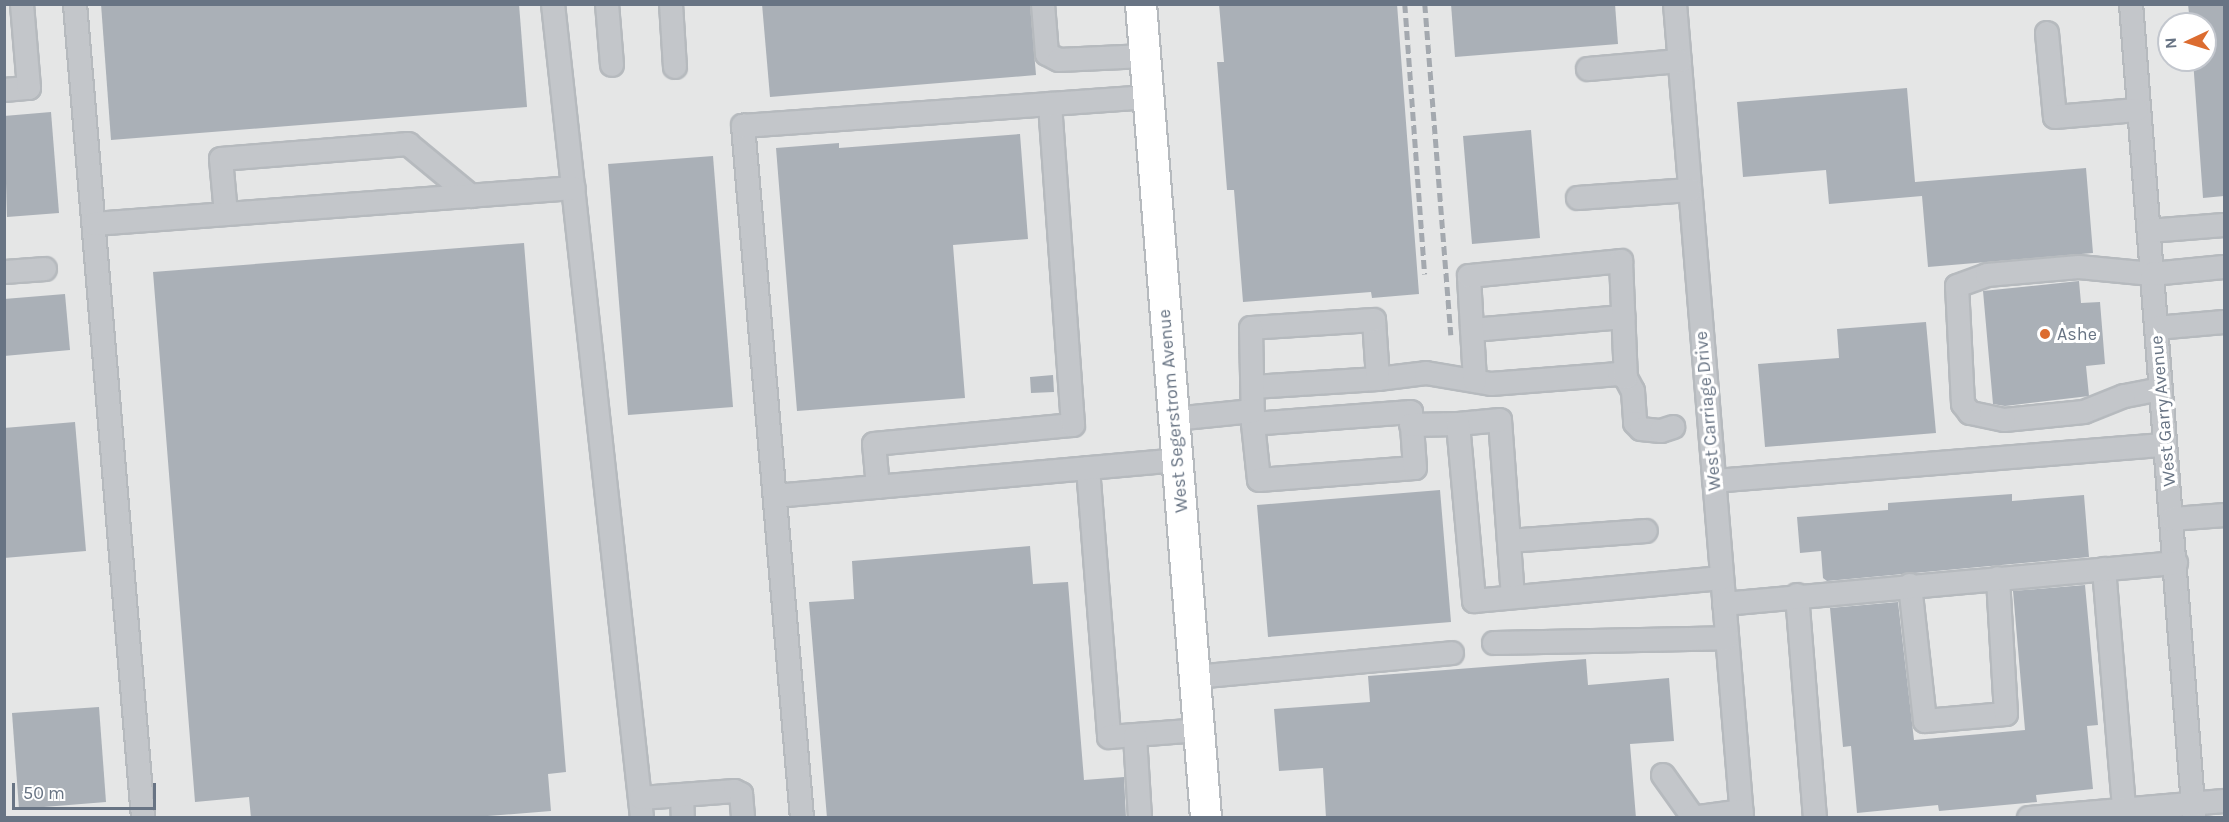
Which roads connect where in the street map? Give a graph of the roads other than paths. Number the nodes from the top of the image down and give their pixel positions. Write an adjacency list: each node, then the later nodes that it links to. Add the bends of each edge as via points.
1 (22, 4): 16 (street, via 29,88)
2 (75, 4): 25 (street)
3 (553, 4): 20 (street)
4 (607, 4): 13 (street)
5 (671, 4): 14 (street)
6 (1043, 4): 11 (street, via 1047,54 1059,60)
7 (1141, 4): 11 (main road, West Segerstrom Avenue)
8 (1675, 4): 12 (street, West Carriage Drive)
9 (2131, 4): 19 (street, West Garry Avenue)
10 (2047, 33): 19 (street, via 2055,117)
11 (1145, 56): 17 (main road, West Segerstrom Avenue)
12 (1680, 61): 15 (street); 21 (street, West Carriage Drive)
13 (612, 65)
14 (675, 67)
15 (1588, 69)
16 (4, 90)
17 (1148, 97): 18 (street); 42 (main road, West Segerstrom Avenue)
18 (1050, 104): 50 (street, via 1073,425 874,444); 51 (street, via 743,126)
19 (2137, 110): 27 (street, West Garry Avenue)
20 (574, 188): 22 (street); 73 (street)
21 (1690, 190): 23 (street); 45 (street, West Carriage Drive)
22 (471, 196): 24 (street); 24 (street, via 408,144 220,159)
23 (1578, 198)
24 (226, 214): 25 (street)
25 (94, 224): 78 (street)
26 (2224, 225): 27 (street)
27 (2149, 231): 31 (street, West Garry Avenue)
28 (2224, 267): 31 (street)
29 (45, 269): 30 (street)
30 (4, 272)
31 (2152, 274): 34 (street, West Garry Avenue); 40 (street, via 2079,267 1987,275 1957,286 1963,404 1970,413 2004,420 2084,412 2124,396)
32 (1623, 316): 35 (street); 35 (street, via 1621,261 1469,276); 36 (street)
33 (2224, 321): 34 (street)
34 (2156, 328): 40 (street, West Garry Avenue)
35 (1472, 330): 38 (street)
36 (1626, 378): 38 (street, via 1619,374 1491,384); 45 (street, via 1633,391 1635,423 1641,429)
37 (1378, 379): 38 (street, via 1426,373); 39 (street); 39 (street, via 1374,320 1251,328)
38 (1475, 381)
39 (1253, 387): 41 (street)
40 (2161, 389): 46 (street, West Garry Avenue)
41 (1253, 417): 42 (street); 43 (street, via 1411,412); 43 (street, via 1259,480 1415,468)
42 (1174, 419): 47 (main road, West Segerstrom Avenue)
43 (1412, 424): 44 (street)
44 (1458, 424): 55 (street, via 1500,420); 62 (street, via 1474,601)
45 (1710, 425): 49 (street, West Carriage Drive)
46 (2165, 445): 49 (street); 53 (street, West Garry Avenue)
47 (1177, 460): 48 (street); 67 (main road, West Segerstrom Avenue)
48 (1088, 468): 50 (street); 69 (street, via 1109,737)
49 (1714, 481): 58 (street, West Carriage Drive)
50 (878, 487): 51 (street)
51 (775, 496): 80 (street)
52 (2224, 515): 53 (street)
53 (2172, 519): 56 (street, West Garry Avenue)
54 (1646, 531): 55 (street)
55 (1509, 541): 62 (street)
56 (2176, 563): 57 (street); 75 (street, West Garry Avenue)
57 (2104, 569): 59 (street); 74 (street)
58 (1722, 578): 62 (street); 63 (street, West Carriage Drive)
59 (1998, 578): 60 (street); 60 (street, via 2006,714 1925,721)
60 (1910, 585): 61 (street)
61 (1797, 595): 63 (street); 83 (street)
62 (1513, 597)
63 (1725, 604): 64 (street, West Carriage Drive)
64 (1727, 638): 65 (street); 76 (street, West Carriage Drive)
65 (1494, 643)
66 (1452, 653): 67 (street)
67 (1194, 677): 68 (main road, West Segerstrom Avenue)
68 (1199, 730): 69 (street); 82 (main road, West Segerstrom Avenue)
69 (1135, 736): 81 (street)
70 (1663, 776): 77 (street)
71 (2224, 801): 75 (street)
72 (682, 806): 73 (street); 79 (street, via 735,791 741,794)
73 (641, 808)
74 (2124, 809): 75 (street); 84 (street)
75 (2193, 811)
76 (1742, 814): 77 (street)
77 (1693, 817)
78 (142, 818)
79 (743, 818)
80 (802, 818)
81 (1140, 818)
82 (1206, 818)
83 (1815, 818)
84 (2029, 818)

